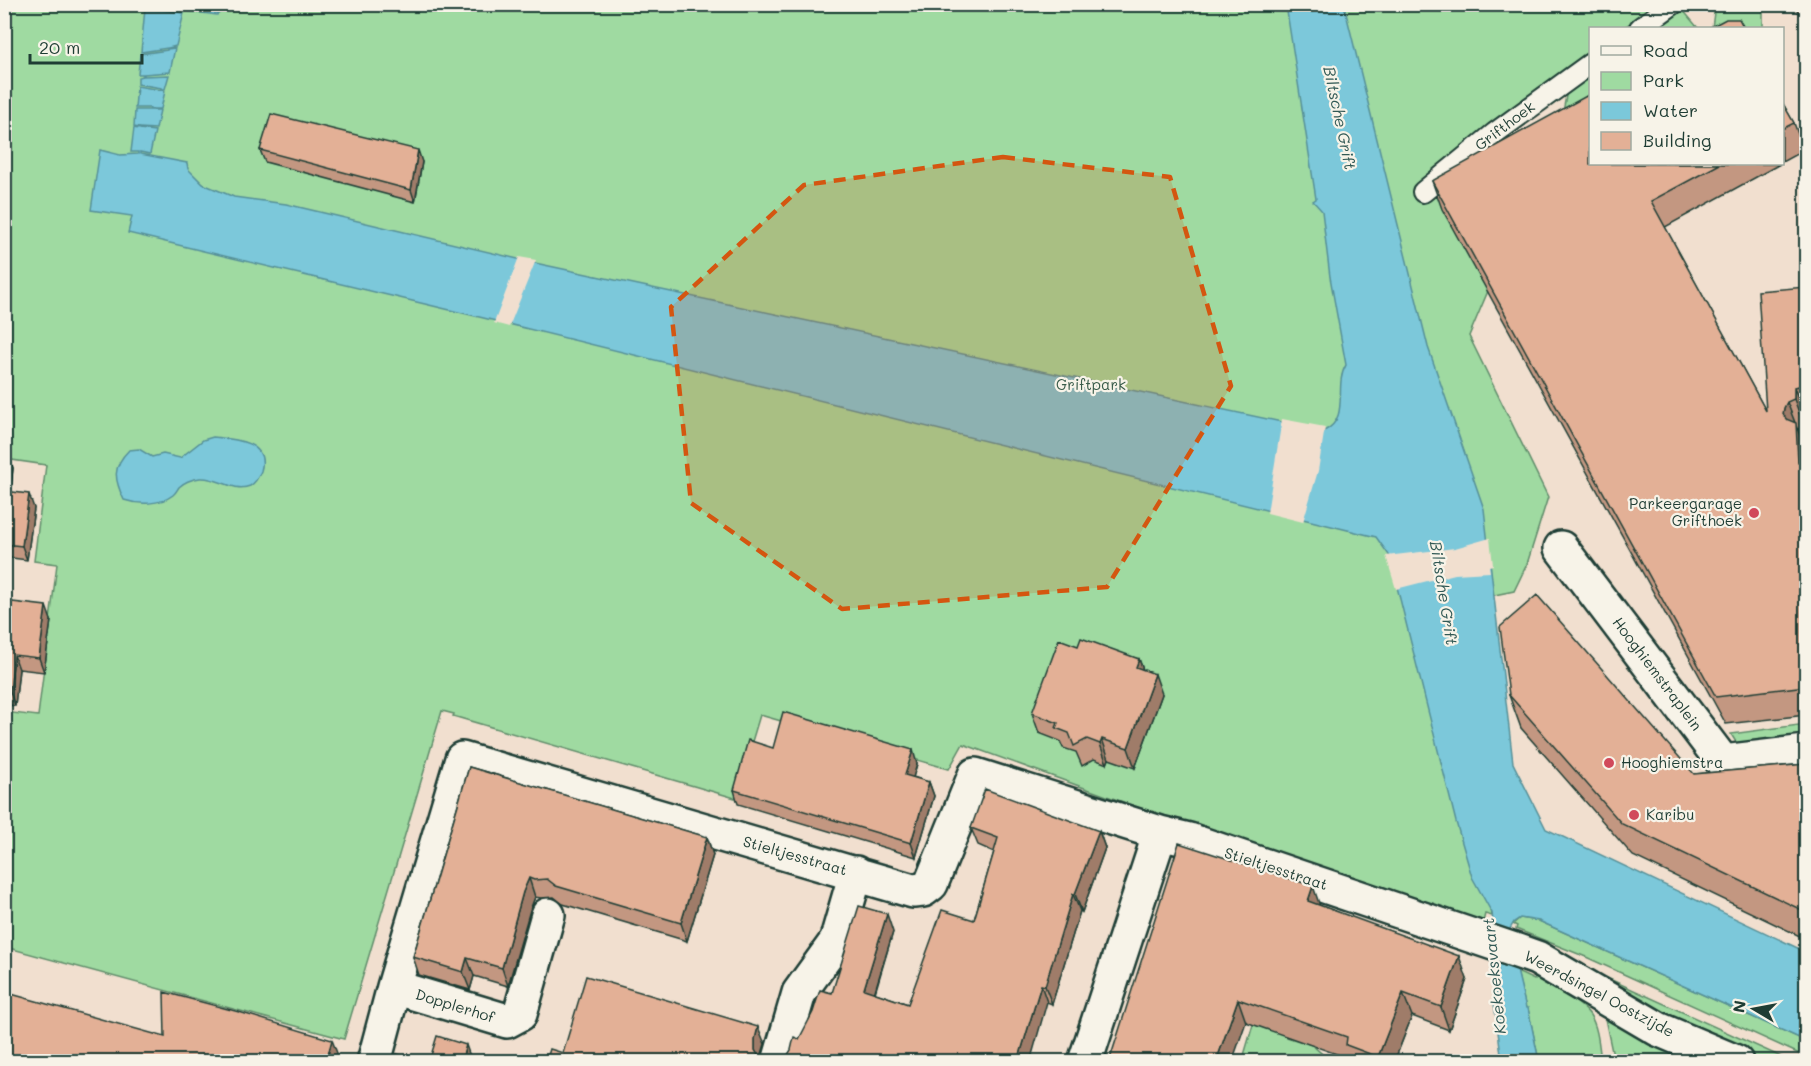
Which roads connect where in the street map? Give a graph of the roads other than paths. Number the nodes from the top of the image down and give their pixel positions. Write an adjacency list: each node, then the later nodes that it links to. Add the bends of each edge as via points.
1 (1673, 4): 2 (lane)
2 (1641, 27)
3 (1589, 65): 4 (lane, Grifthoek)
4 (1423, 192)
5 (1561, 548): 6 (street, Hooghiemstraplein, via 1723,762)
6 (1806, 752)
7 (1160, 833): 8 (street, Stieltjesstraat, via 975,775 931,884 913,891); 9 (street, Stieltjesstraat); 14 (street)
8 (856, 873): 11 (street, Stieltjesstraat, via 462,759); 13 (street, via 836,942 799,993)
9 (1358, 896): 15 (street, Weerdsingel Oostzijde, via 1537,958 1658,1029)
10 (548, 915): 11 (street, Dopplerhof, via 520,1014 507,1021)
11 (394, 987): 12 (street, Stieltjesstraat)
12 (374, 1062)
13 (779, 1062)
14 (1085, 1062)
15 (1736, 1062)

